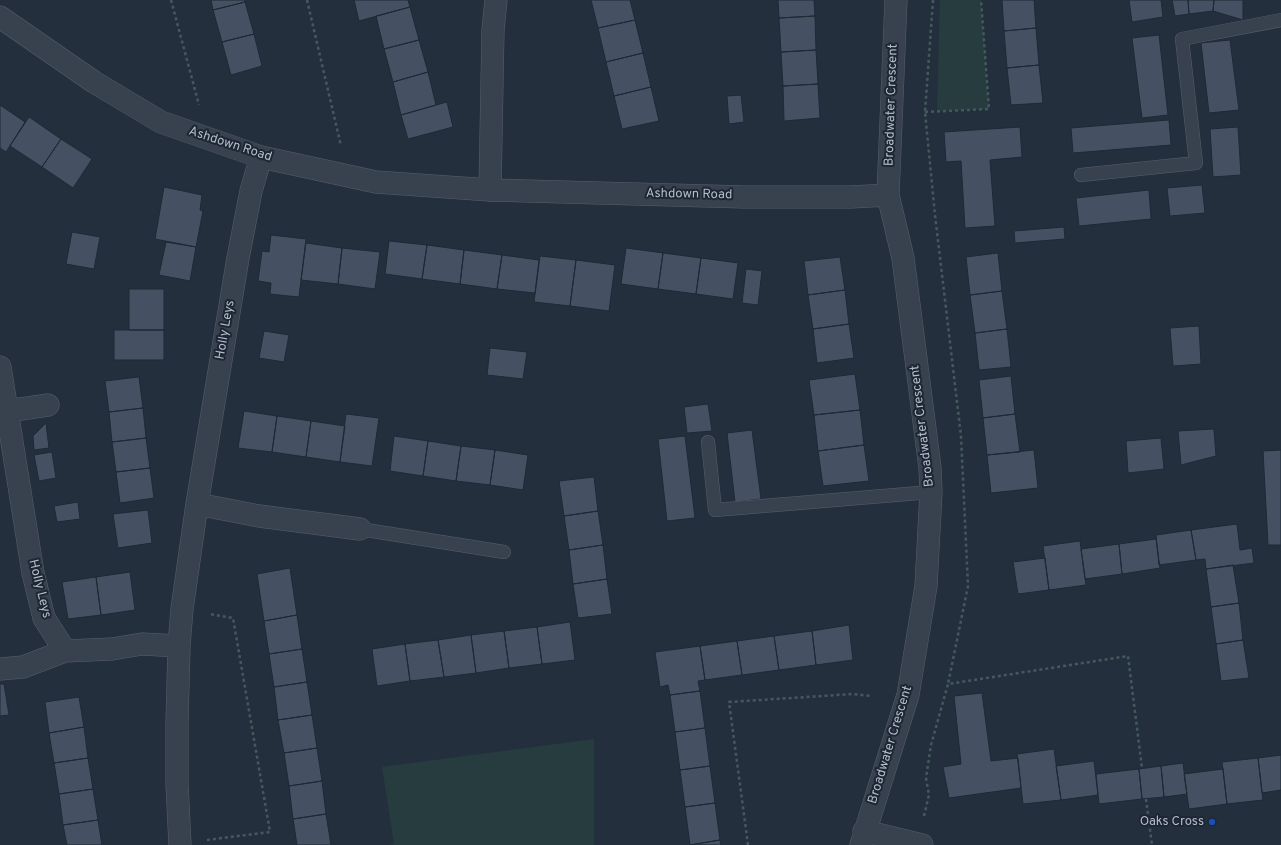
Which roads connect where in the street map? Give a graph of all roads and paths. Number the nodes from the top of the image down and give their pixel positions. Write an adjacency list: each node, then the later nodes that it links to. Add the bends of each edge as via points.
1 (170, 0): 9 (path)
2 (307, 0): 12 (path)
3 (496, 0): 13 (street, via 493,30)
4 (896, 0): 14 (street, Broadwater Crescent)
5 (933, 0): 6 (path, via 926,112 989,109)
6 (981, 0)
7 (0, 17): 9 (street, Ashdown Road, via 94,82 161,122)
8 (1281, 20): 11 (lane, via 1182,39 1196,163)
9 (207, 138): 10 (street, Ashdown Road)
10 (261, 157): 12 (street, Ashdown Road); 20 (street, Holly Leys, via 251,191 238,258)
11 (1081, 175)
12 (348, 176): 13 (street, Ashdown Road, via 376,182)
13 (490, 190): 14 (street, Ashdown Road, via 744,197)
14 (888, 195): 19 (street, Broadwater Crescent, via 903,258)
15 (0, 366): 17 (street, Holly Leys)
16 (48, 405): 17 (street)
17 (7, 410): 25 (street, Holly Leys, via 33,573 44,618)
18 (708, 442): 19 (lane, via 715,510)
19 (931, 492): 31 (street, Broadwater Crescent, via 926,586 907,699)
20 (197, 504): 21 (street, via 259,516); 23 (street, Holly Leys)
21 (360, 529): 22 (lane)
22 (504, 552)
23 (182, 609): 24 (street, Holly Leys); 32 (path, via 232,618 270,832)
24 (178, 646): 25 (street, via 142,644 112,649); 32 (street, Holly Leys, via 177,784)
25 (65, 651): 26 (street, via 24,667)
26 (0, 669)
27 (872, 696): 33 (path, via 853,694 729,702)
28 (1142, 768): 30 (path, via 1128,656 948,684 931,745 926,778 929,795)
29 (1146, 799): 35 (path)
30 (924, 816)
31 (862, 838): 34 (street)
32 (180, 844)
33 (748, 845)
34 (922, 845)
35 (1152, 845)

